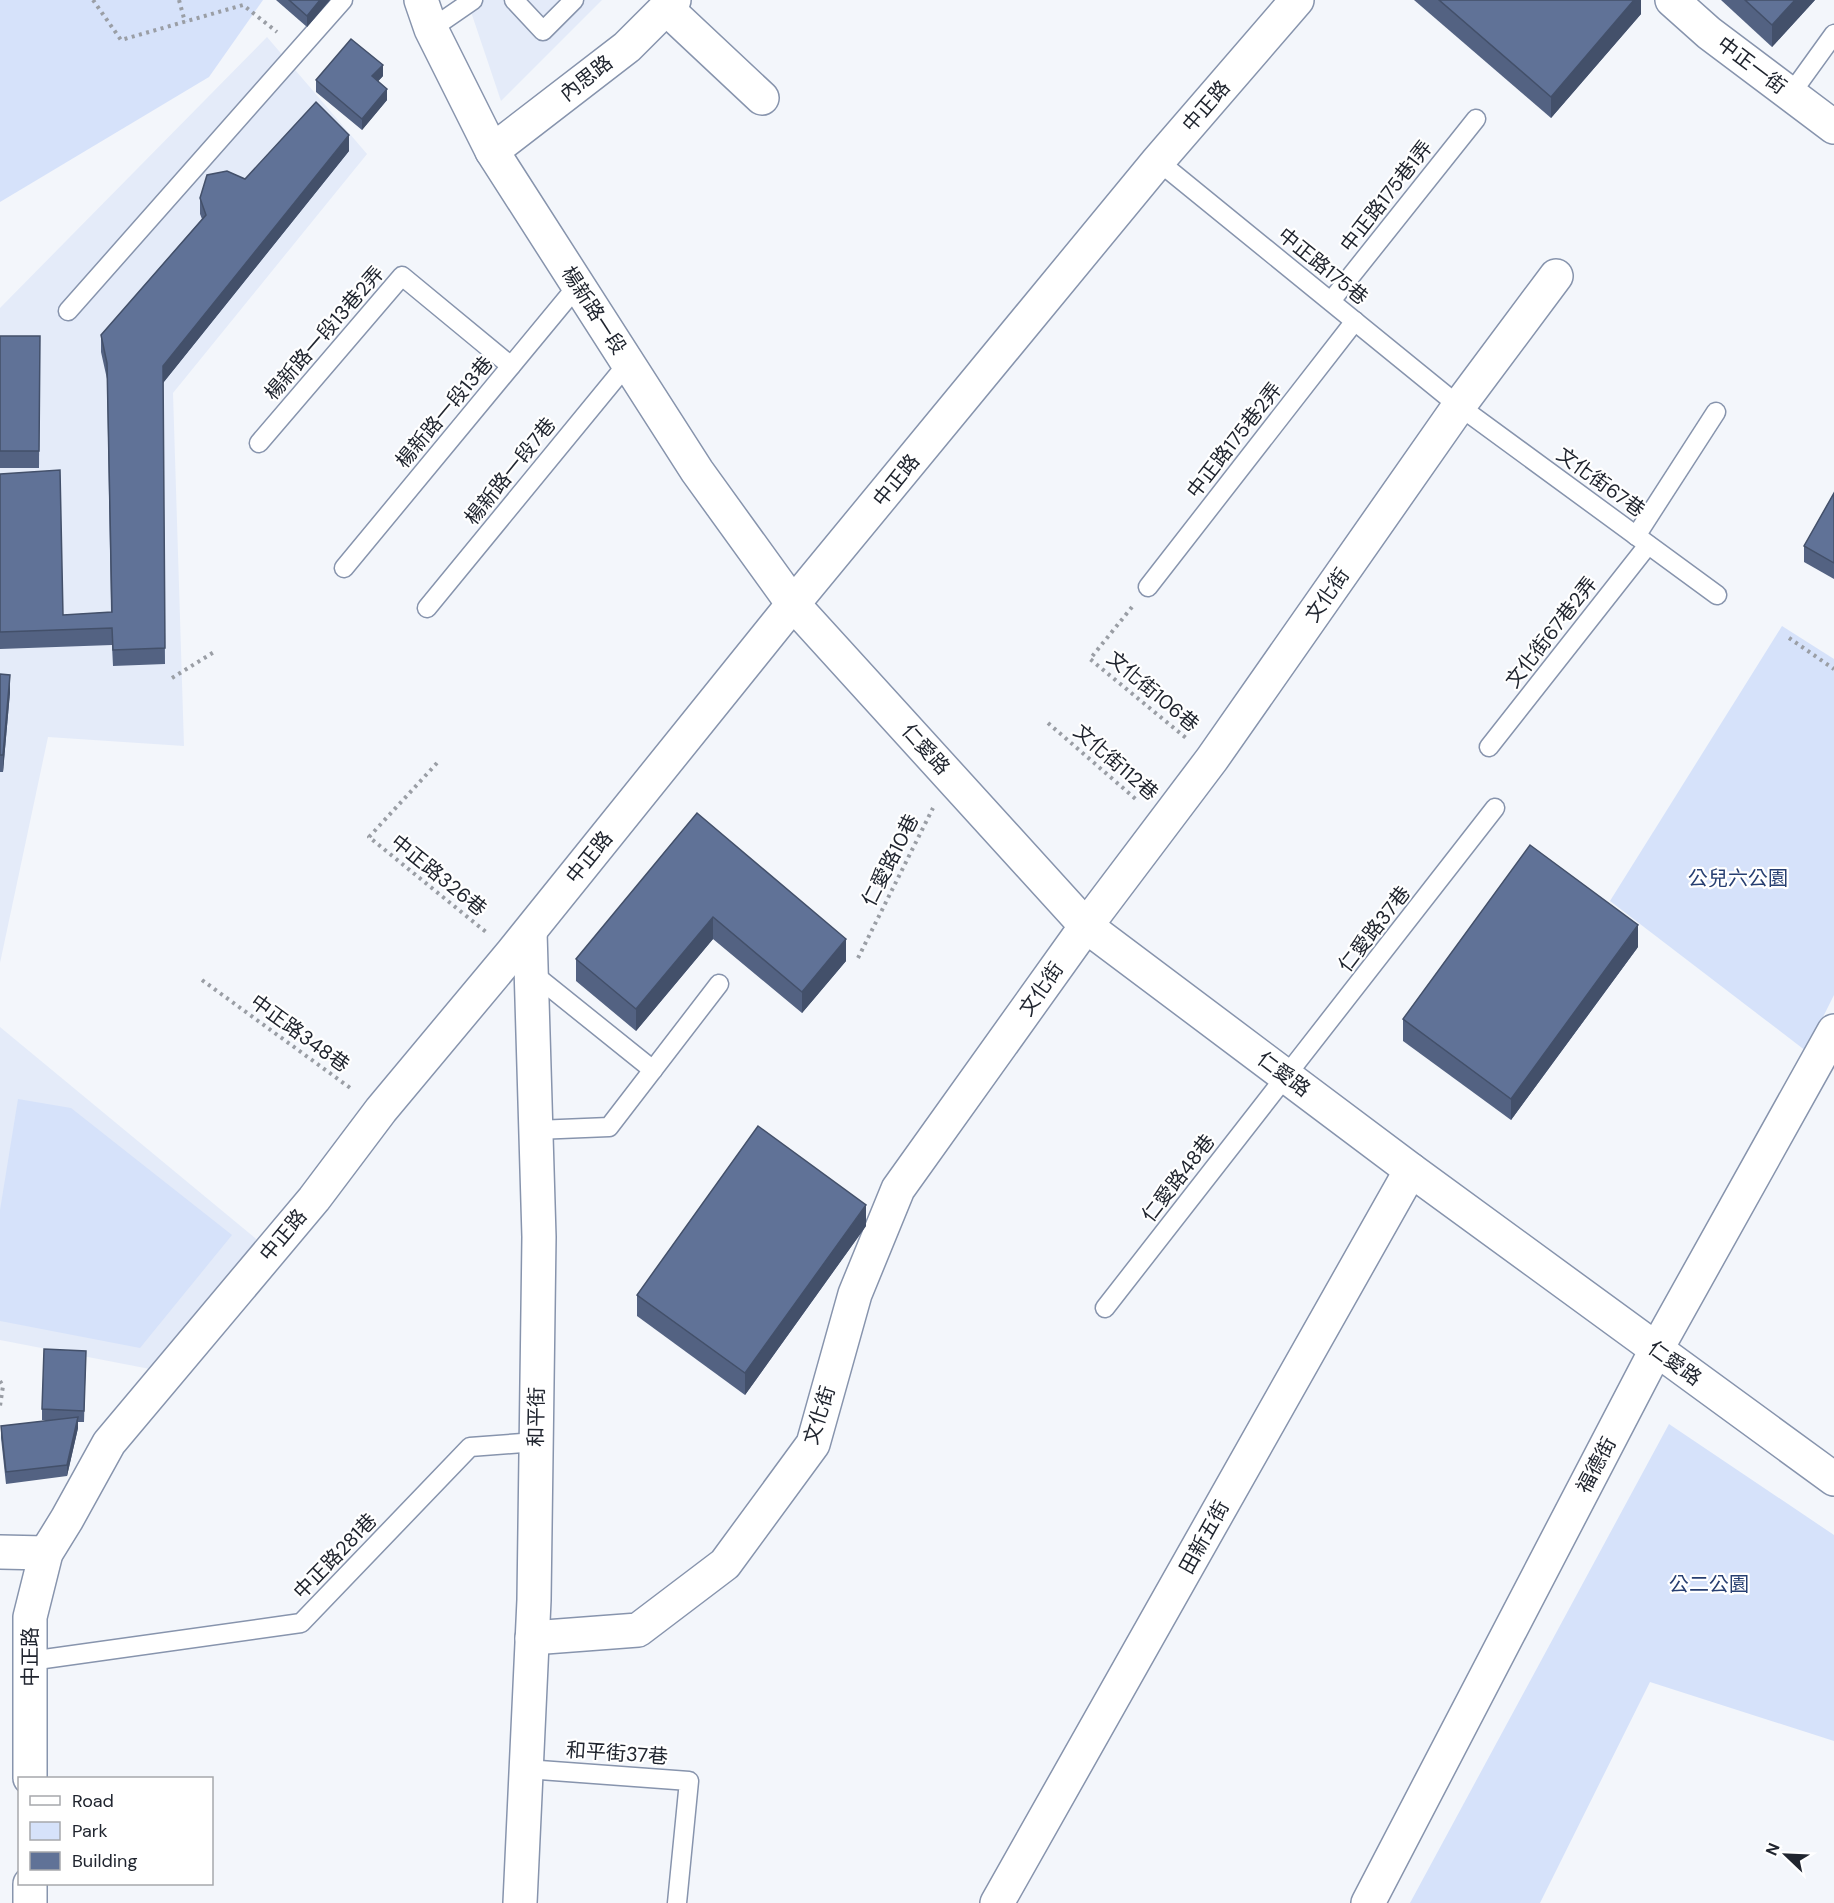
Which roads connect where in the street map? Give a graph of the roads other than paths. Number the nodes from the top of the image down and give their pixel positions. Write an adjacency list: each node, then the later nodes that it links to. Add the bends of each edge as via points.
1 (343, 0): 19 (lane)
2 (473, 0): 8 (lane)
3 (514, 0): 4 (lane, via 543,31)
4 (574, 0)
5 (1297, 0): 15 (street, 中正路)
6 (1672, 0): 10 (street, 中正一街)
7 (670, 4): 11 (street); 14 (street, 內思路, via 627,47)
8 (426, 15): 14 (street, 楊新路一段)
9 (1834, 34): 10 (lane)
10 (1791, 95): 13 (street, 中正一街)
11 (762, 98)
12 (1476, 119): 18 (lane, 中正路175巷1弄)
13 (1834, 127)
14 (492, 151): 17 (street, 楊新路一段)
15 (1158, 161): 18 (lane, 中正路175巷); 30 (street, 中正路)
16 (1556, 276): 23 (street, 文化街)
17 (578, 285): 21 (street, 楊新路一段); 22 (lane, 楊新路一段13巷)
18 (1331, 301): 20 (lane, 中正路175巷)
19 (68, 311)
20 (1355, 321): 23 (lane, 中正路175巷); 28 (lane, 中正路175巷2弄)
21 (628, 363): 30 (street, 楊新路一段, via 697,471); 31 (lane, 楊新路一段7巷)
22 (511, 366): 25 (lane, 楊新路一段13巷2弄, via 402,276); 27 (lane, 楊新路一段13巷)
23 (1459, 406): 26 (lane, 文化街67巷); 34 (street, 文化街, via 1212,759)
24 (1716, 412): 26 (lane, 文化街67巷2弄)
25 (259, 443)
26 (1642, 540): 29 (lane, 文化街67巷); 32 (lane, 文化街67巷2弄)
27 (344, 568)
28 (1148, 587)
29 (1717, 595)
30 (793, 604): 34 (street, 仁愛路); 35 (street, 中正路)
31 (427, 608)
32 (1489, 747)
33 (1495, 808): 39 (lane, 仁愛路37巷)
34 (1086, 926): 39 (street, 仁愛路); 48 (street, 文化街, via 898,1189 855,1294 813,1444 725,1564 638,1630)
35 (524, 952): 38 (lane); 40 (street, 和平街); 47 (street, 中正路, via 381,1110 314,1198 109,1443)
36 (719, 984): 38 (lane)
37 (1834, 1031): 43 (street, 福德街)
38 (653, 1070): 40 (lane, via 609,1127)
39 (1287, 1077): 41 (street, 仁愛路); 42 (lane, 仁愛路48巷)
40 (536, 1130): 44 (street, 和平街)
41 (1411, 1170): 43 (street, 仁愛路); 56 (street, 田新五街)
42 (1105, 1308)
43 (1656, 1350): 45 (street, 仁愛路); 57 (street, 福德街)
44 (536, 1442): 48 (street, 和平街); 49 (lane, 中正路281巷, via 470,1447 301,1623)
45 (1834, 1479)
46 (0, 1552): 47 (street)
47 (46, 1553): 49 (street, 中正路, via 30,1617)
48 (532, 1638): 50 (street, 和平街)
49 (30, 1660): 51 (street, 中正路)
50 (526, 1769): 54 (street, 和平街); 55 (lane, 和平街37巷, via 689,1781)
51 (30, 1777)
52 (30, 1885): 53 (street)
53 (30, 1903)
54 (520, 1903)
55 (676, 1903)
56 (997, 1903)
57 (1368, 1903)

